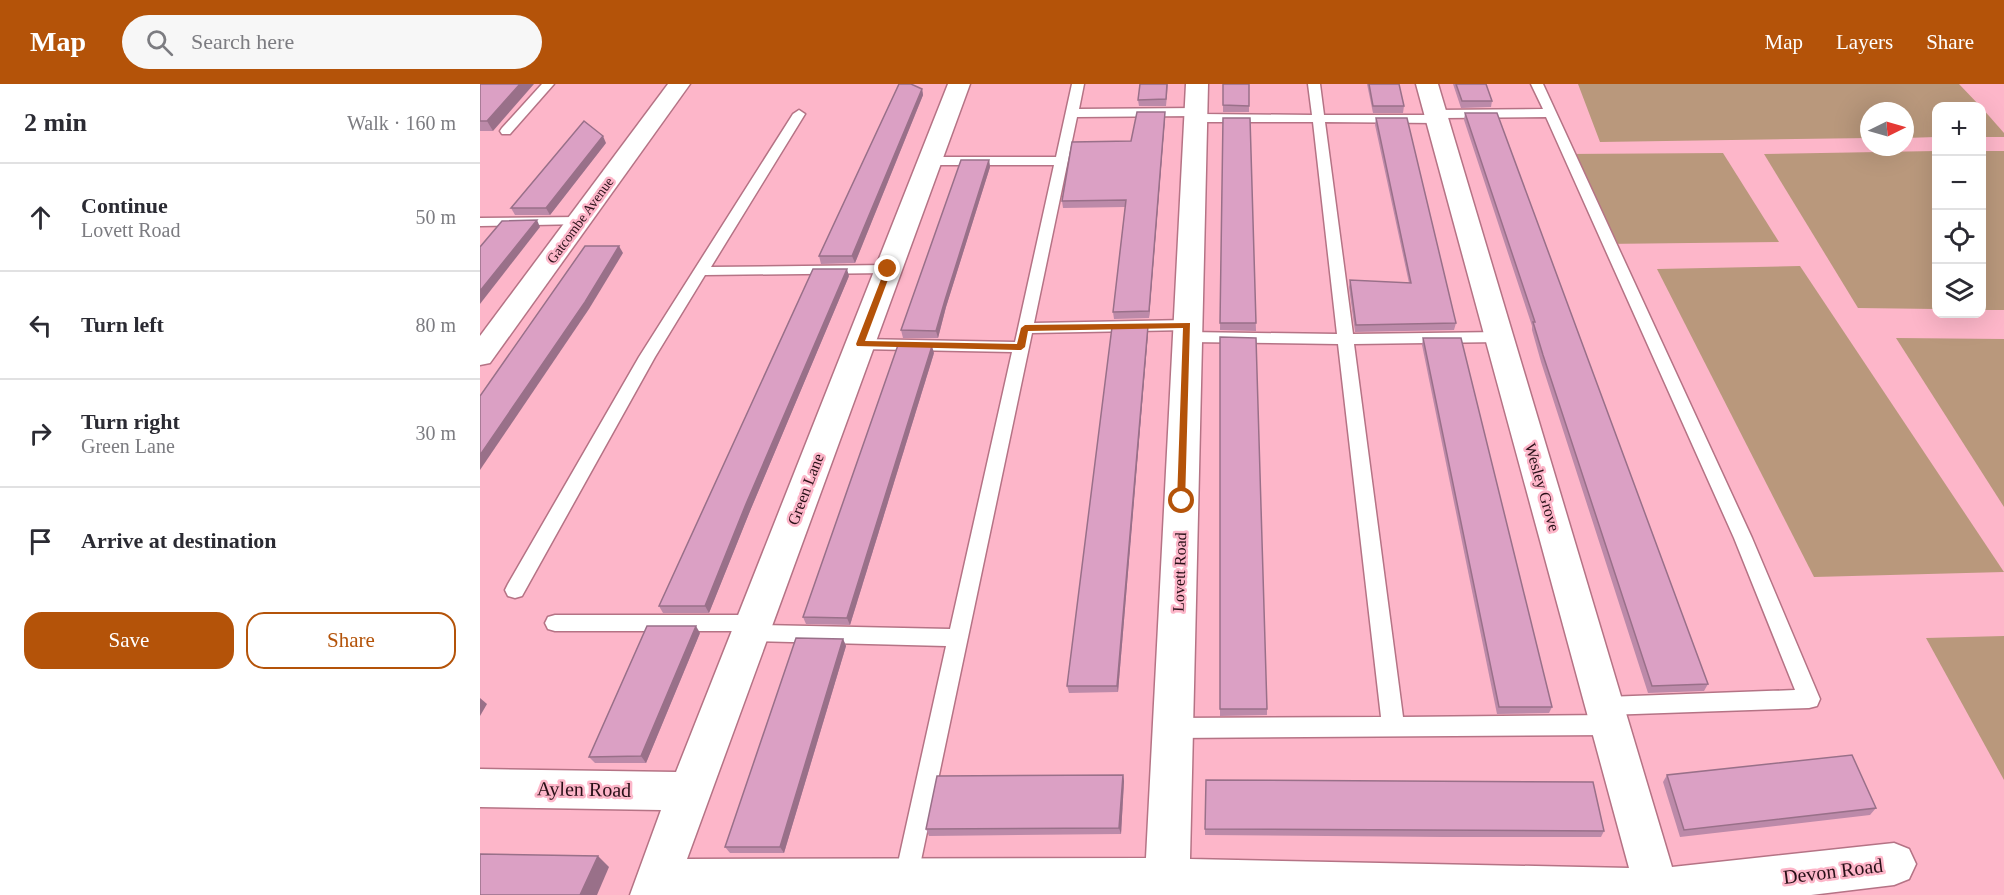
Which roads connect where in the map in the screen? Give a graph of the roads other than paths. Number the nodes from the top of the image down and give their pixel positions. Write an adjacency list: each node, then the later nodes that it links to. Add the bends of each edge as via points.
1 (548, 84): 13 (lane)
2 (679, 84): 16 (street, Gatcombe Avenue)
3 (960, 84): 14 (street, Green Lane)
4 (1078, 84): 9 (lane)
5 (1314, 84): 12 (lane)
6 (1537, 84): 10 (lane)
7 (1197, 105): 9 (lane); 12 (lane); 21 (street, Lovett Road)
8 (1433, 105): 10 (lane); 12 (lane); 22 (street, Wesley Grove)
9 (1071, 113): 15 (lane)
10 (1550, 113): 31 (lane, via 1743,538 1809,699)
11 (799, 114): 19 (lane)
12 (1319, 120): 23 (lane)
13 (506, 130)
14 (930, 160): 15 (lane); 18 (street, Green Lane)
15 (1061, 161): 20 (lane)
16 (579, 221): 17 (lane); 26 (street, Gatcombe Avenue)
17 (480, 222)
18 (888, 269): 19 (lane); 24 (street, Green Lane)
19 (700, 271): 27 (lane)
20 (1025, 328): 21 (lane); 25 (lane)
21 (1187, 331): 23 (lane); 33 (street, Lovett Road)
22 (1500, 337): 23 (lane); 31 (street, Wesley Grove)
23 (1346, 339): 32 (lane)
24 (860, 344): 25 (lane); 29 (street, Green Lane)
25 (1021, 347): 30 (lane)
26 (480, 356)
27 (515, 590)
28 (555, 623): 29 (lane)
29 (752, 628): 30 (lane); 35 (street, Green Lane)
30 (958, 638): 38 (lane)
31 (1609, 715): 32 (lane); 40 (street, Wesley Grove)
32 (1393, 725): 33 (lane)
33 (1173, 728): 37 (street, Lovett Road)
34 (480, 788): 35 (street, Aylen Road)
35 (689, 791): 39 (street, Green Lane)
36 (1894, 864): 40 (street, Devon Road)
37 (1167, 880): 38 (street, Devon Road); 40 (street, Devon Road)
38 (906, 881): 39 (street, Devon Road)
39 (655, 888)
40 (1657, 891)

